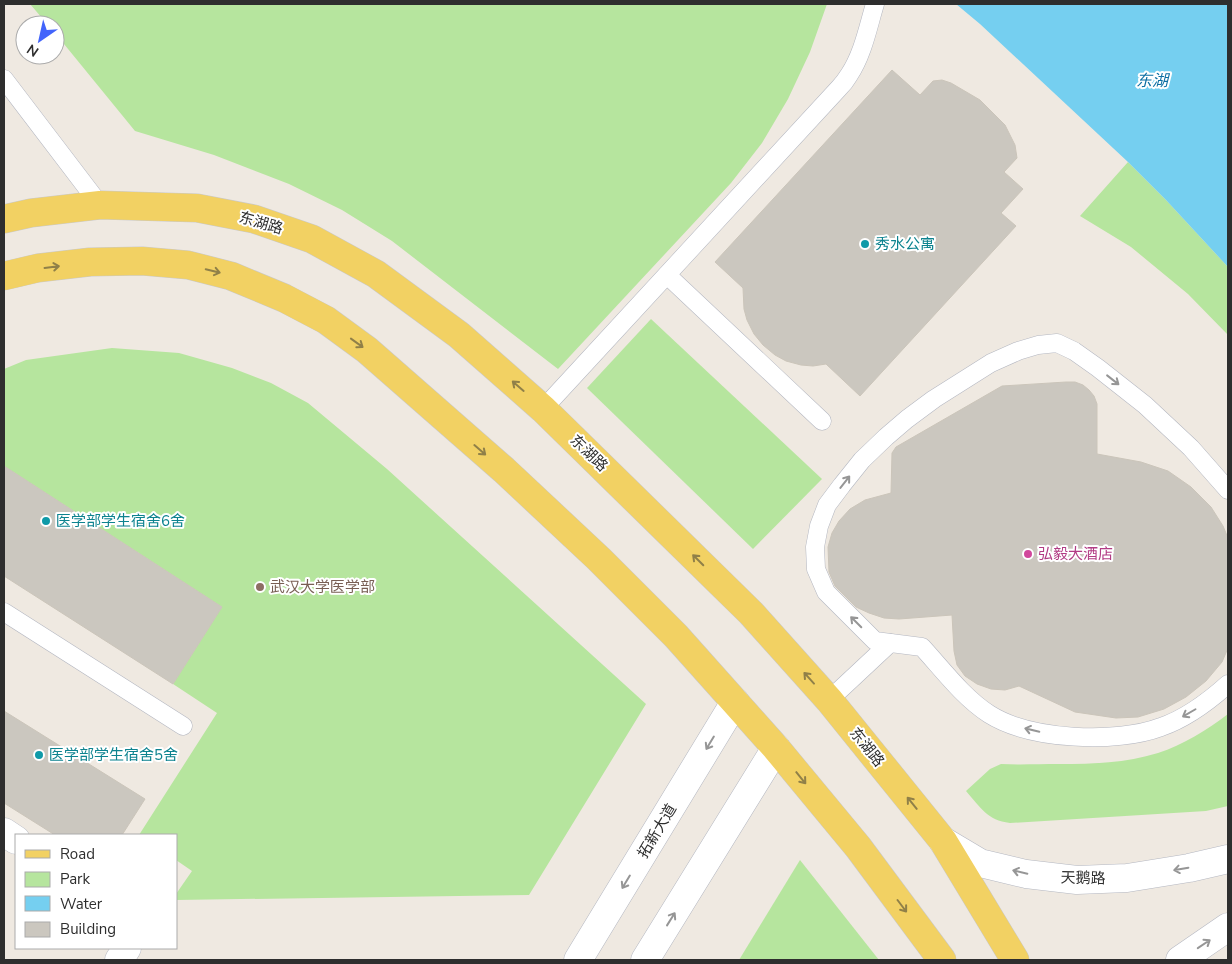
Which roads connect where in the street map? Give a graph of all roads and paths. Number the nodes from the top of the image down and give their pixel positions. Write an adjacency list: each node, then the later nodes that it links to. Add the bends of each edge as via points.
1 (875, 4): 5 (lane, via 850,75)
2 (4, 79): 3 (lane)
3 (100, 205): 4 (main road, 东湖路, via 30,212); 7 (main road, 东湖路, one-way to 3, via 460,336 376,274 312,239 254,219 197,208)
4 (4, 219)
5 (668, 275): 7 (lane); 8 (lane)
6 (4, 276): 14 (main road, one-way to 14, via 90,262 142,261 188,265 231,276 326,320 367,350 504,470 676,636)
7 (543, 409): 13 (main road, 东湖路, one-way to 7, via 751,613)
8 (822, 421)
9 (1228, 490): 11 (lane, one-way to 9, via 876,641 826,592 816,568 819,526 827,506 862,460 907,419 991,363 1038,345 1056,343 1074,351 1145,405 1191,448)
10 (4, 612): 15 (lane)
11 (890, 643): 12 (lane, one-way to 11, via 1188,715 1160,728 1130,735 1067,736 1034,731 990,715 969,699 922,647); 13 (lane)
12 (1228, 684)
13 (829, 700): 19 (main road, 东湖路, one-way to 13)
14 (735, 702): 16 (main road); 24 (street, 拓新大道, one-way to 24)
15 (183, 726)
16 (776, 748): 25 (street, one-way to 16); 26 (main road, one-way to 26, via 858,847)
17 (4, 832): 18 (street)
18 (15, 839)
19 (943, 841): 20 (street, 天鹅路, one-way to 19, via 1127,878 1077,880 1026,874 980,863); 27 (main road, 东湖路)
20 (1228, 859)
21 (1228, 927): 28 (street, one-way to 21)
22 (125, 949): 23 (street)
23 (119, 960)
24 (578, 960)
25 (645, 960)
26 (942, 960)
27 (1015, 960)
28 (1180, 960)

